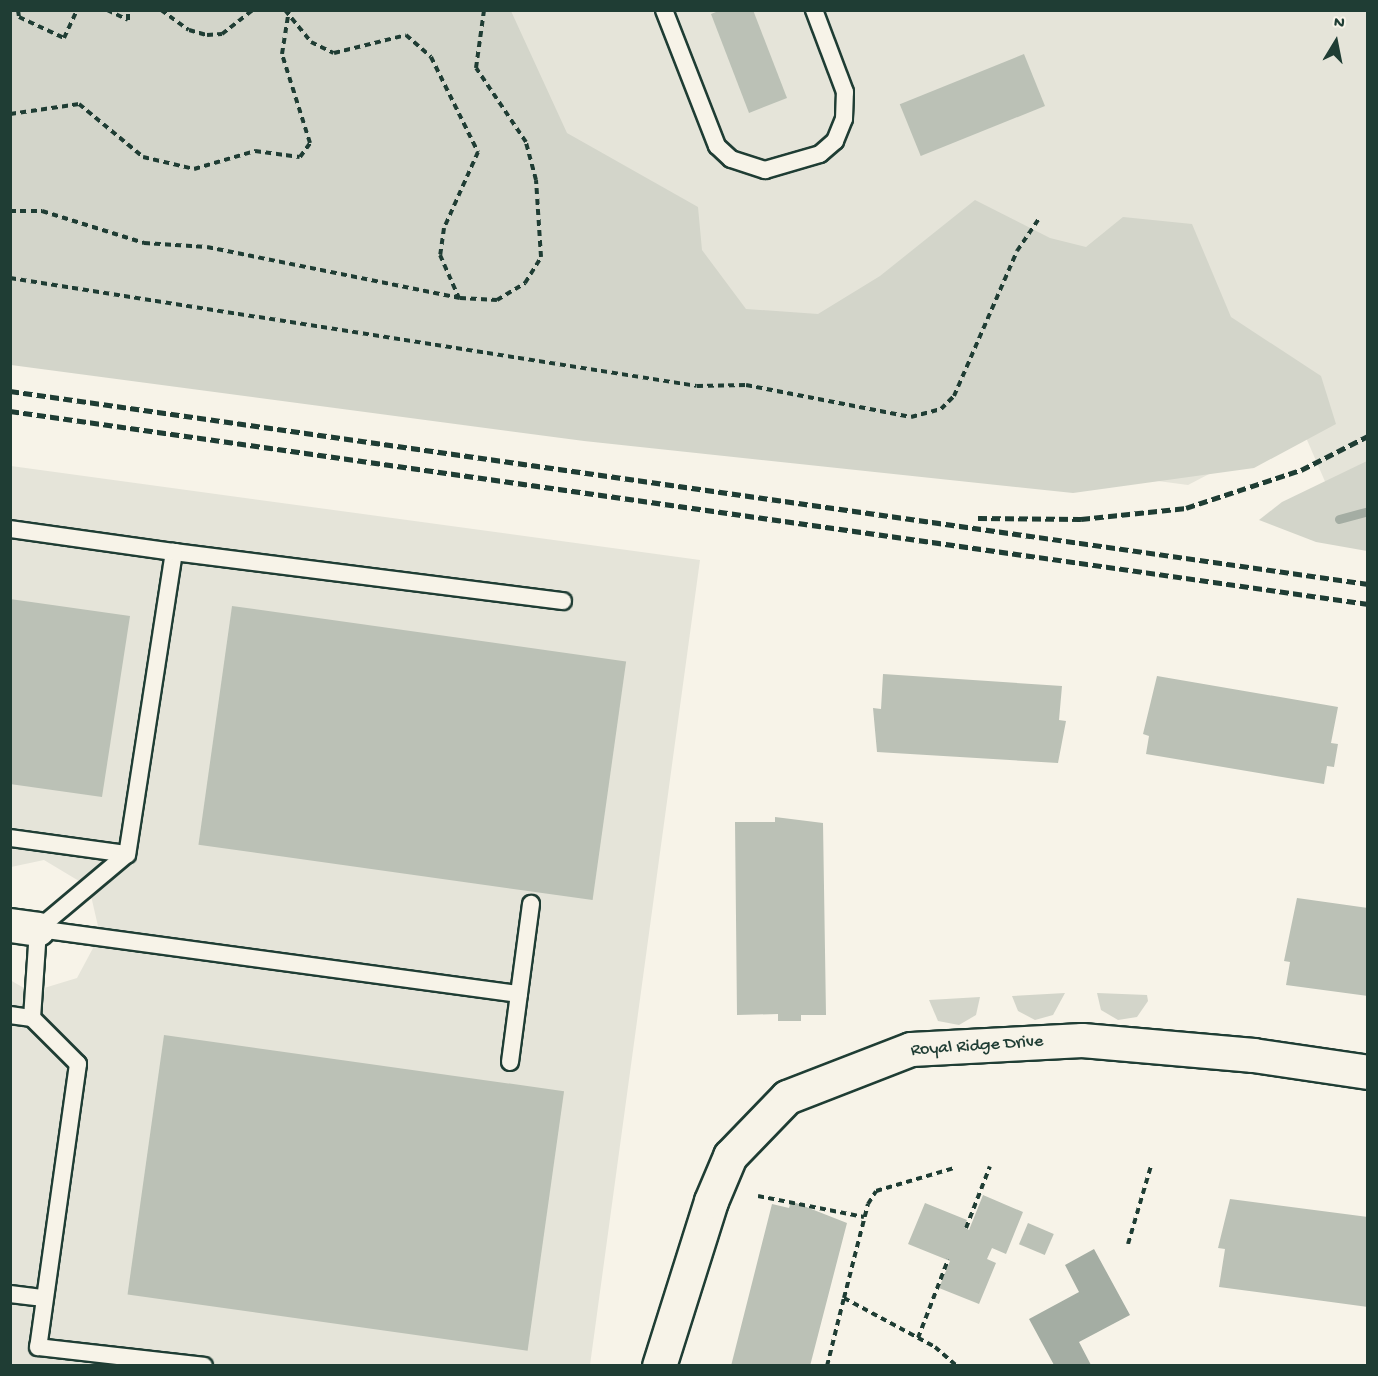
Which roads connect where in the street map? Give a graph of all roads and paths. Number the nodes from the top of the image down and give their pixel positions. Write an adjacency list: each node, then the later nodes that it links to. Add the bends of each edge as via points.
1 (18, 10): 2 (path, via 20,17 64,38)
2 (77, 10)
3 (107, 10): 4 (path, via 128,20)
4 (128, 10)
5 (161, 10): 6 (path, via 189,30 207,34 222,34)
6 (253, 10)
7 (484, 10): 15 (path, via 476,68 526,142 536,180 541,257 525,283 497,300)
8 (664, 10): 9 (lane, via 717,146 731,159 765,170 820,154 835,141 844,119 845,92)
9 (814, 10)
10 (288, 11): 11 (path, via 282,54 310,143 300,158 255,152 194,169 143,157 80,104); 15 (path, via 311,42 334,53 406,35 431,57 478,152 444,228 440,255)
11 (10, 114)
12 (10, 211): 15 (path, via 42,211 144,243 207,247)
13 (1040, 217): 14 (path, via 1017,251 954,396 941,409 912,417 746,384 698,386)
14 (10, 278)
15 (460, 298)
16 (10, 530): 17 (lane)
17 (174, 552): 18 (lane); 20 (lane)
18 (562, 601)
19 (10, 838): 20 (lane)
20 (127, 854): 22 (lane)
21 (531, 904): 23 (lane)
22 (24, 927): 23 (lane); 25 (lane)
23 (519, 994): 26 (lane)
24 (10, 1015): 25 (lane)
25 (32, 1018): 37 (lane, via 78,1064)
26 (510, 1062)
27 (1368, 1072): 41 (street, Royal Ridge Drive, via 1253,1055 1071,1041 911,1049 787,1097 730,1156 711,1201)
28 (990, 1166): 33 (path)
29 (1151, 1166): 34 (path)
30 (954, 1168): 32 (path, via 891,1183 876,1191)
31 (758, 1196): 32 (path)
32 (864, 1217): 38 (path)
33 (966, 1228)
34 (1128, 1244)
35 (948, 1260): 39 (path)
36 (10, 1294): 37 (lane)
37 (44, 1298): 40 (lane, via 38,1347)
38 (844, 1298): 39 (path); 42 (path)
39 (918, 1338): 43 (path)
40 (204, 1365)
41 (659, 1365)
42 (827, 1365)
43 (957, 1365)

